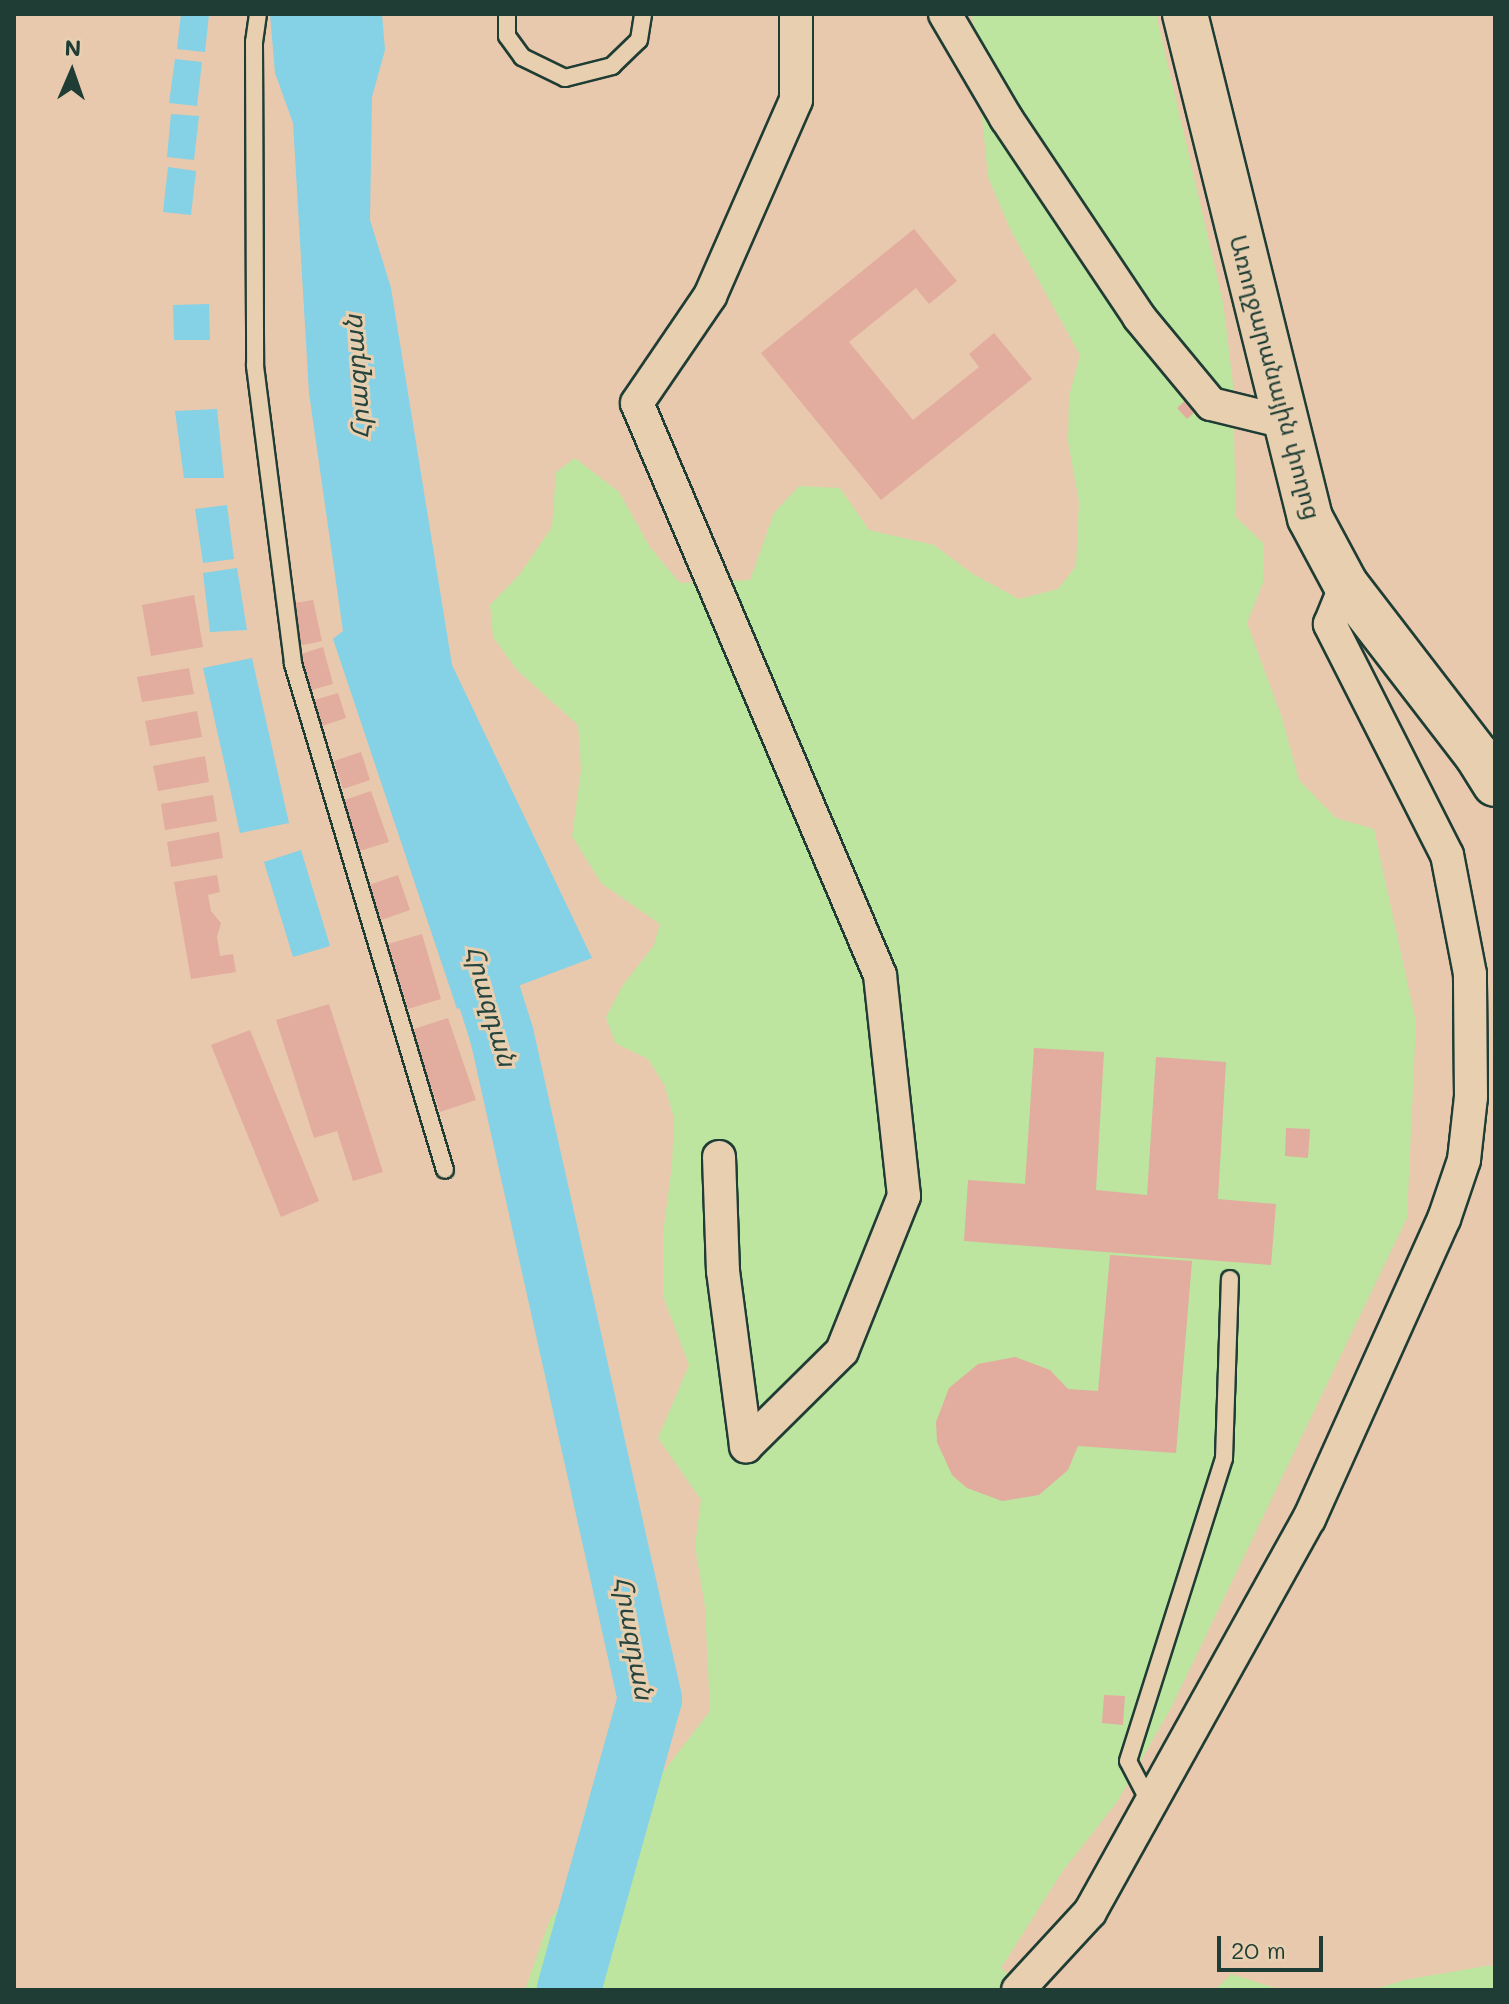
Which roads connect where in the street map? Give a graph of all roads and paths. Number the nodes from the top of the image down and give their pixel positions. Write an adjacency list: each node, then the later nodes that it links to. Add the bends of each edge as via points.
1 (258, 14): 11 (lane, via 255,366 293,664)
2 (507, 14): 3 (lane, via 507,36 522,57 565,78 612,66 639,40)
3 (643, 14)
4 (796, 14): 10 (street, via 796,100 710,296 637,403 880,975 904,1196 842,1351 746,1446 723,1271)
5 (945, 14): 7 (street, via 1006,118 1139,317 1211,404)
6 (1185, 14): 7 (main road, Առողջարանային փողոց)
7 (1285, 422): 8 (main road, Առողջարանային փողոց, via 1310,518)
8 (1346, 585): 9 (main road, Առողջարանային փողոց); 13 (street, via 1330,624 1447,855 1470,974 1471,1097 1464,1160 1444,1219 1309,1519)
9 (1495, 784)
10 (719, 1157)
11 (445, 1170)
12 (1230, 1279): 13 (lane, via 1224,1458 1128,1761)
13 (1150, 1803): 14 (street, via 1090,1912)
14 (1018, 1990)

